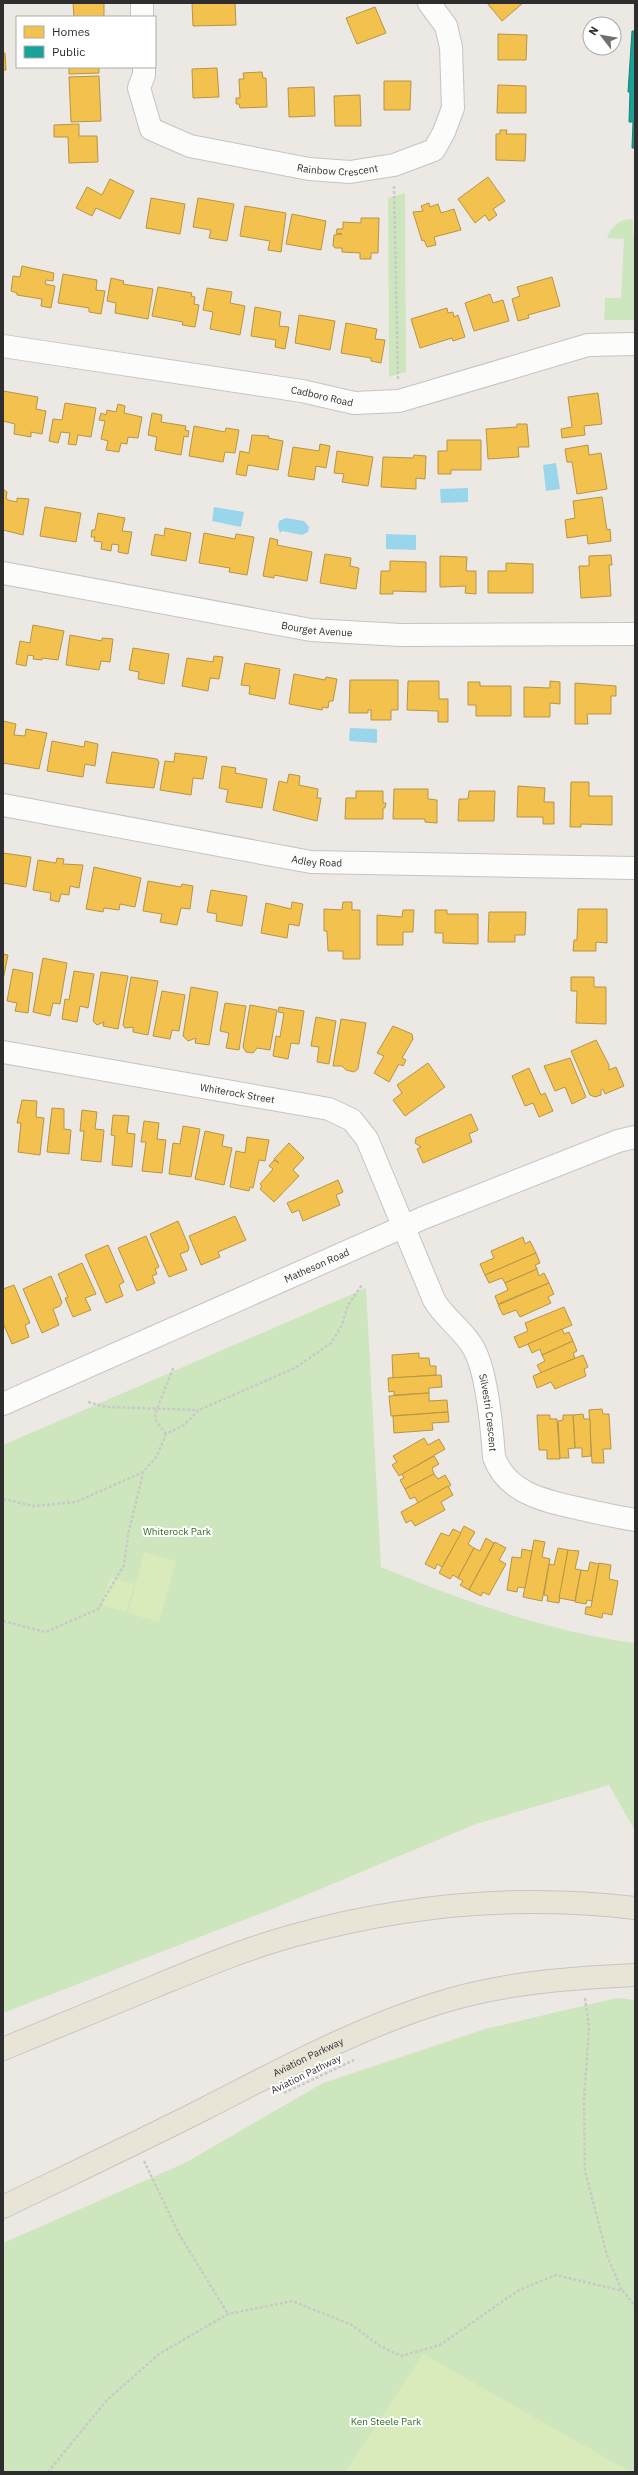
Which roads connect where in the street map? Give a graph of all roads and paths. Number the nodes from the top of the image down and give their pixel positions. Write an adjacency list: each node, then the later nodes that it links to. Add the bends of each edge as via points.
1 (142, 3): 3 (street)
2 (429, 3): 5 (street, Rainbow Crescent, via 446,26 451,47 453,108 434,150)
3 (142, 16)
4 (144, 68): 5 (street, Rainbow Crescent, via 139,88 151,129 190,146 308,169 350,172)
5 (394, 165): 8 (path)
6 (635, 344): 8 (street, Cadboro Road, via 588,345)
7 (3, 346): 8 (street, Cadboro Road, via 302,391 354,403)
8 (399, 401)
9 (3, 573): 10 (street, Bourget Avenue, via 311,630 401,635)
10 (635, 634)
11 (3, 805): 12 (street, Adley Road, via 311,862)
12 (635, 868)
13 (3, 1052): 15 (street, Whiterock Street, via 328,1109 352,1120 367,1139)
14 (635, 1137): 15 (street, Matheson Road, via 618,1141)
15 (405, 1228): 19 (street, Matheson Road); 25 (street, Silvestri Crescent, via 439,1309 474,1348 497,1467 521,1491 544,1501)
16 (362, 1285): 21 (path, via 348,1305 342,1325 330,1343 294,1368)
17 (174, 1366): 20 (path)
18 (88, 1402): 20 (path, via 106,1407)
19 (3, 1404)
20 (158, 1408): 21 (path); 22 (path, via 155,1414 156,1421)
21 (200, 1410): 22 (path, via 184,1425)
22 (166, 1434): 23 (path, via 157,1456)
23 (143, 1472): 24 (path, via 76,1502 34,1506); 26 (path, via 128,1535 124,1566 98,1609 46,1632)
24 (3, 1498)
25 (635, 1520)
26 (3, 1621)
27 (635, 1908): 32 (main road, via 560,1902 465,1904 407,1910 349,1922 283,1939 200,1968)
28 (635, 1975): 38 (main road, Aviation Parkway, via 528,1983 453,1999 373,2026)
29 (591, 1995): 30 (path)
30 (585, 1996): 31 (path); 39 (path, via 589,2027 584,2099 585,2171 607,2255)
31 (578, 1997)
32 (3, 2049)
33 (361, 2056): 34 (path, Aviation Pathway)
34 (277, 2096)
35 (151, 2157): 36 (path)
36 (144, 2160): 37 (path); 41 (path, via 179,2234)
37 (137, 2164)
38 (3, 2207)
39 (623, 2291): 40 (path); 41 (path, via 556,2275 519,2290 440,2345 401,2356 380,2346 352,2325 292,2301)
40 (635, 2306)
41 (228, 2314): 42 (path, via 160,2354 107,2400)
42 (48, 2472)

